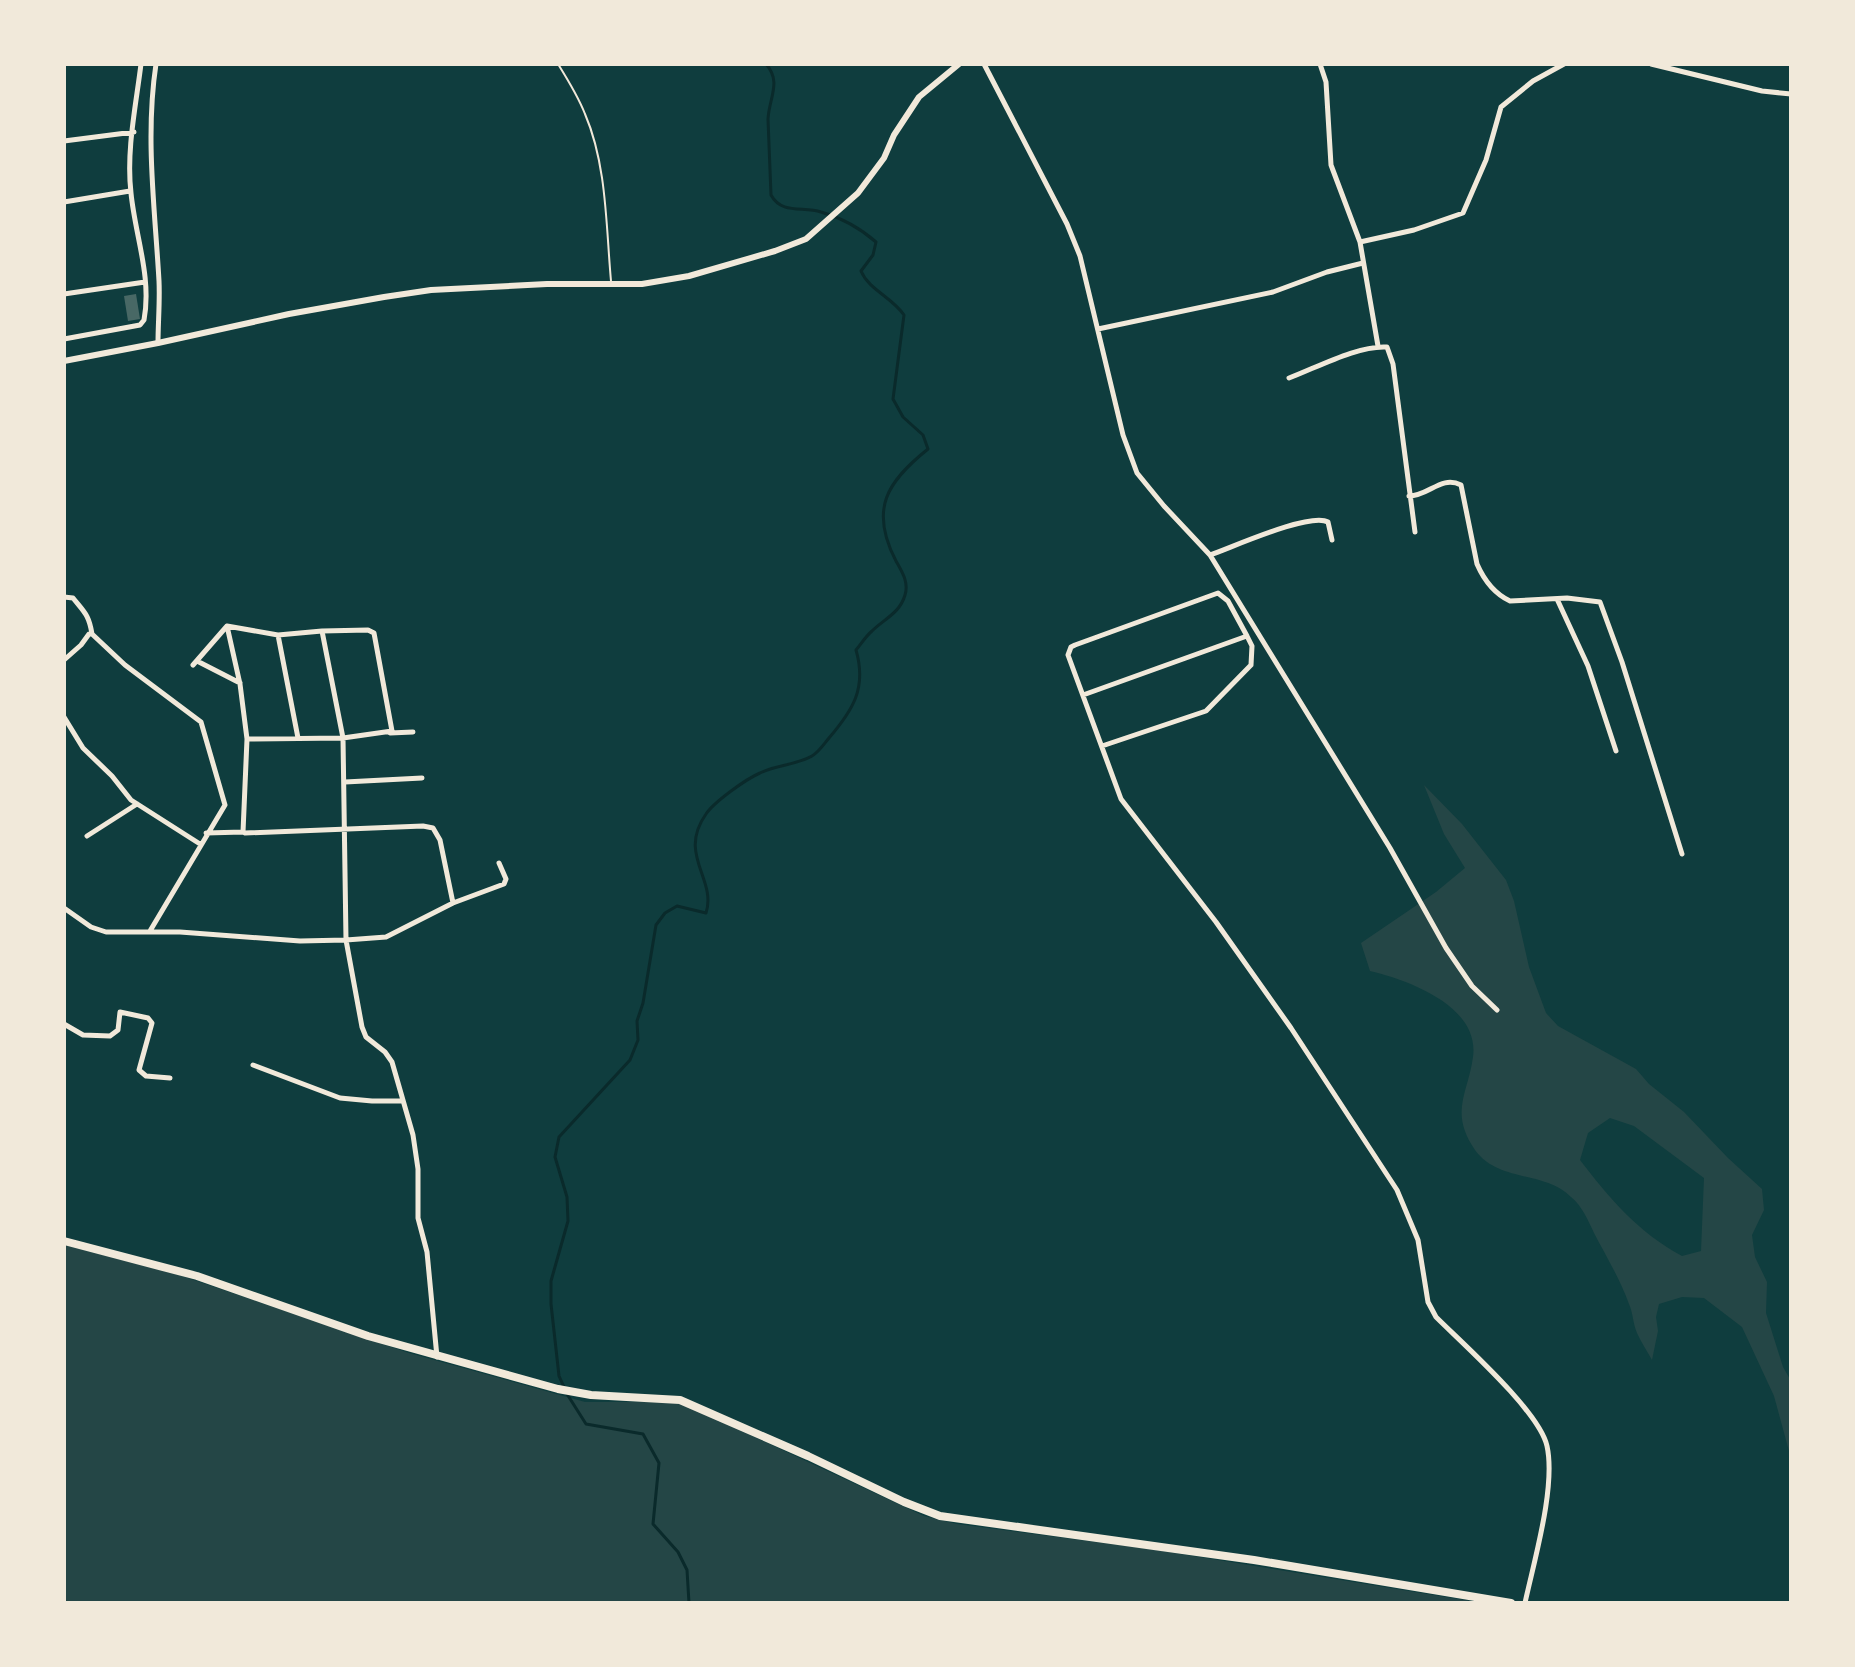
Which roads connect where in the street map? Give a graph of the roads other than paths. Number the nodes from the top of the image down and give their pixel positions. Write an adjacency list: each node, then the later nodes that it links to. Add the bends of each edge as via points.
1 (141, 64): 10 (street)
2 (156, 64): 21 (street, via 151,154)
3 (558, 64): 17 (lane, via 594,140)
4 (959, 64): 17 (street, via 919,97 858,193 806,239 689,276)
5 (984, 64): 19 (street, via 1067,224)
6 (1320, 64): 14 (street, via 1326,82 1331,165)
7 (1564, 64): 14 (street, via 1501,107 1463,213)
8 (1651, 64): 9 (street)
9 (1791, 94)
10 (134, 132): 11 (street); 12 (street)
11 (64, 141)
12 (130, 191): 13 (street); 16 (street)
13 (64, 202)
14 (1360, 242): 15 (street)
15 (1363, 263): 19 (street, via 1273,292); 22 (street)
16 (145, 282): 18 (street); 20 (street, via 140,325)
17 (611, 284): 21 (street, via 431,290)
18 (64, 294)
19 (1098, 329): 28 (street, via 1137,473)
20 (64, 339)
21 (158, 343): 23 (street)
22 (1378, 346): 24 (street); 25 (street, via 1391,352)
23 (64, 361)
24 (1289, 378)
25 (1409, 496): 26 (street); 30 (street, via 1442,482 1457,482 1477,564 1490,585 1510,601)
26 (1415, 532)
27 (1332, 540): 28 (street, via 1328,522 1315,519)
28 (1210, 555): 61 (street, via 1446,948 1472,986)
29 (64, 597): 33 (street, via 73,598 86,612)
30 (1556, 599): 46 (street, via 1588,666); 55 (street, via 1601,604)
31 (227, 626): 34 (street); 37 (street); 37 (street, via 195,663)
32 (322, 631): 34 (street); 41 (street, via 374,633); 43 (street)
33 (92, 634): 36 (street); 52 (street, via 202,724 225,805)
34 (278, 635): 42 (street)
35 (1247, 636): 38 (street); 38 (street, via 1218,593 1169,610 1071,647 1068,655); 45 (street, via 1251,665 1206,711)
36 (64, 660)
37 (240, 684): 44 (street)
38 (1083, 695): 45 (street)
39 (64, 717): 49 (street, via 90,757)
40 (413, 732): 41 (street)
41 (390, 733): 43 (street)
42 (298, 738): 43 (street); 44 (street)
43 (343, 738): 48 (street)
44 (247, 739): 51 (street)
45 (1102, 746): 69 (street, via 1127,809 1216,922 1388,1173 1418,1240 1428,1302 1436,1317 1509,1389 1547,1445 1547,1495)
46 (1616, 751)
47 (422, 778): 48 (street)
48 (345, 782): 50 (street)
49 (137, 804): 53 (street); 54 (street)
50 (344, 829): 51 (street); 57 (street, via 433,828); 60 (street)
51 (243, 832): 52 (street)
52 (206, 833): 54 (street)
53 (87, 836)
54 (200, 844): 59 (street)
55 (1682, 854)
56 (499, 863): 57 (street, via 504,884)
57 (453, 903): 60 (street, via 386,937)
58 (64, 908): 59 (street, via 100,931)
59 (150, 931): 60 (street)
60 (346, 940): 65 (street, via 362,1027 392,1062)
61 (1497, 1010)
62 (64, 1024): 64 (street, via 83,1035 110,1036 118,1030 120,1012 148,1018 152,1023 139,1070 146,1076)
63 (253, 1065): 65 (street, via 340,1098)
64 (170, 1078)
65 (403, 1101): 67 (street, via 417,1151 418,1218 427,1252)
66 (64, 1241): 67 (highway, via 197,1276)
67 (437, 1357): 68 (highway, via 572,1392 680,1400 940,1516)
68 (1511, 1603)
69 (1525, 1603)

